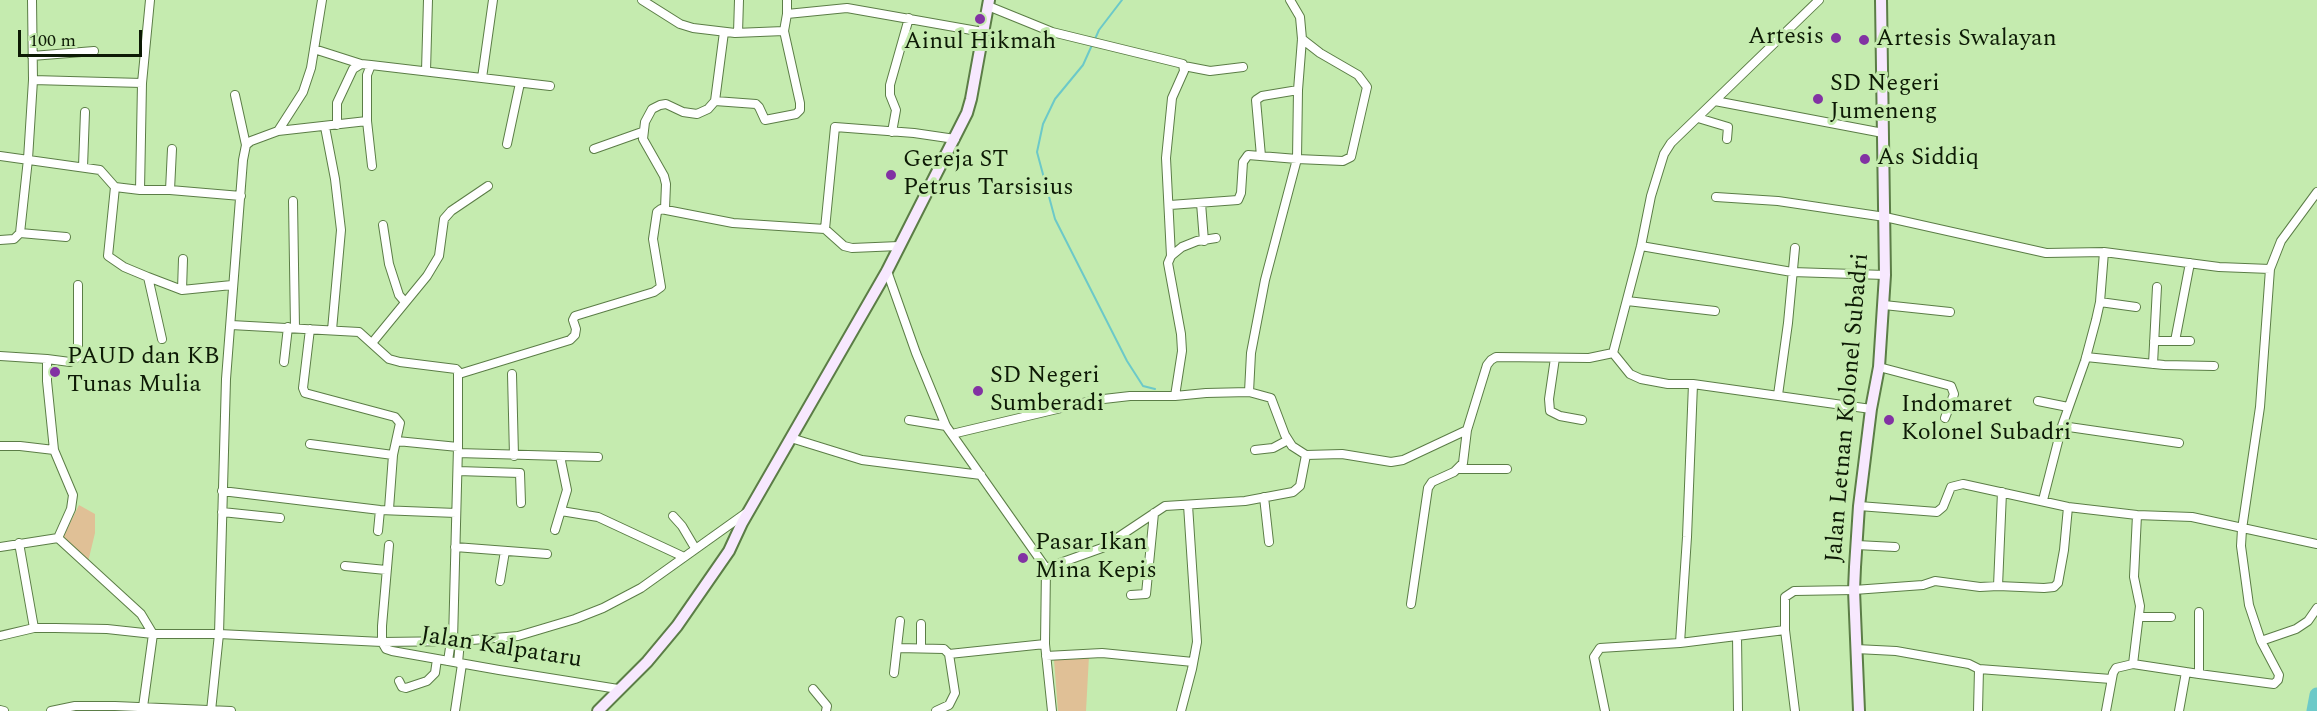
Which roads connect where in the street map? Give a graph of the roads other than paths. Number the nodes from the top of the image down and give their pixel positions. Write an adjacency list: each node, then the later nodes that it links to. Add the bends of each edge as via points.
1 (32, 0): 22 (street)
2 (150, 0): 30 (street)
3 (322, 0): 20 (street)
4 (428, 0): 27 (street)
5 (493, 0): 28 (street)
6 (642, 0): 16 (street, via 680,24)
7 (739, 0): 18 (street)
8 (787, 0): 13 (street)
9 (1290, 0): 19 (street, via 1300,17)
10 (1819, 0): 36 (street)
11 (1881, 0): 45 (main road, Jalan Letnan Kolonel Subadri)
12 (988, 3): 17 (main road); 25 (street, via 1052,32)
13 (787, 14): 14 (street, via 847,8); 15 (street)
14 (909, 18): 17 (street); 44 (street, via 890,85 896,110)
15 (783, 30): 18 (street); 35 (street, via 800,110 765,120 756,105)
16 (724, 32): 18 (street); 35 (street)
17 (983, 32): 46 (main road, via 971,99)
18 (738, 33)
19 (1302, 39): 33 (street); 55 (street, via 1358,75 1368,90 1351,157)
20 (314, 49): 23 (street); 42 (street, via 303,92)
21 (94, 51): 22 (street)
22 (33, 56): 29 (street)
23 (361, 64): 24 (street); 40 (street, via 353,69 340,94)
24 (371, 65): 27 (street); 39 (street, via 367,75)
25 (1186, 67): 26 (street, via 1224,71); 67 (street, via 1170,111 1166,158)
26 (1243, 67)
27 (426, 71): 28 (street)
28 (482, 78): 31 (street)
29 (33, 80): 30 (street); 54 (street)
30 (142, 83): 60 (street)
31 (520, 83): 32 (street); 48 (street)
32 (550, 86)
33 (1298, 90): 53 (street, via 1256,100); 55 (street)
34 (234, 96): 49 (street)
35 (715, 101): 43 (street, via 697,114 660,105 652,109)
36 (1715, 101): 38 (street); 45 (street)
37 (84, 112): 57 (street)
38 (1698, 118): 47 (street, via 1728,127); 78 (street, via 1664,154)
39 (368, 121): 40 (street); 56 (street)
40 (337, 125): 41 (street)
41 (325, 127): 42 (street); 103 (street, via 341,230)
42 (278, 131): 49 (street)
43 (642, 132): 51 (street); 68 (street, via 664,176)
44 (892, 132): 46 (street); 71 (street, via 835,127)
45 (1883, 133): 69 (main road, Jalan Letnan Kolonel Subadri)
46 (955, 139): 77 (main road)
47 (1727, 139)
48 (507, 144)
49 (246, 145): 63 (street)
50 (172, 149): 61 (street)
51 (594, 149)
52 (0, 156): 54 (street)
53 (1261, 156): 55 (street); 66 (street, via 1244,157 1238,200)
54 (28, 159): 57 (street); 72 (street)
55 (1297, 159): 121 (street, via 1265,280 1251,353)
56 (372, 166)
57 (83, 167): 59 (street, via 100,170)
58 (488, 186): 94 (street, via 444,219 439,256)
59 (116, 187): 60 (street); 88 (street, via 108,256)
60 (140, 190): 61 (street)
61 (170, 190): 63 (street)
62 (2317, 192): 84 (street, via 2281,241)
63 (241, 196): 90 (street)
64 (1716, 197): 69 (street, via 1778,201)
65 (293, 201): 101 (street)
66 (1201, 203): 67 (street); 76 (street)
67 (1170, 205): 81 (street)
68 (665, 209): 71 (street, via 733,223); 118 (street, via 657,212 653,239 661,286 654,292 575,316 575,335 570,340)
69 (1885, 217): 80 (street, via 2025,250 2054,254); 87 (main road, Jalan Letnan Kolonel Subadri)
70 (383, 225): 94 (street, via 388,264)
71 (825, 229): 77 (street, via 848,247)
72 (20, 233): 73 (street); 75 (street, via 14,239)
73 (66, 237)
74 (1216, 238): 76 (street)
75 (0, 240)
76 (1204, 241): 81 (street, via 1188,243)
77 (899, 246): 85 (main road)
78 (1641, 246): 86 (street); 93 (street)
79 (1795, 248): 86 (street)
80 (2104, 252): 83 (street); 95 (street)
81 (1171, 256): 123 (street, via 1168,268 1182,351)
82 (183, 259): 92 (street)
83 (2190, 263): 84 (street); 106 (street)
84 (2270, 269): 170 (street, via 2260,407)
85 (887, 271): 130 (street); 134 (main road)
86 (1792, 272): 87 (street); 122 (street)
87 (1885, 275): 96 (main road, Jalan Letnan Kolonel Subadri)
88 (148, 277): 92 (street); 104 (street)
89 (78, 285): 113 (street, via 78,357 70,362)
90 (232, 285): 92 (street); 100 (street)
91 (2157, 287): 105 (street)
92 (182, 290)
93 (1627, 301): 98 (street); 109 (street)
94 (405, 302): 108 (street)
95 (2100, 302): 97 (street); 111 (street)
96 (1884, 305): 99 (street); 117 (main road, Jalan Letnan Kolonel Subadri)
97 (2136, 307)
98 (1715, 311)
99 (1950, 312)
100 (231, 325): 101 (street); 153 (street)
101 (291, 328): 102 (street); 114 (street)
102 (310, 329): 103 (street); 136 (street, via 304,393 395,417 400,423)
103 (332, 330): 108 (street, via 359,332)
104 (162, 339)
105 (2154, 341): 106 (street); 115 (street)
106 (2175, 341): 107 (street)
107 (2190, 341)
108 (372, 343): 118 (street, via 389,359 456,369)
109 (1613, 353): 112 (street); 120 (street, via 1630,374 1641,379)
110 (0, 356): 113 (street)
111 (2086, 357): 115 (street); 125 (street)
112 (1555, 358): 129 (street, via 1550,411); 132 (street, via 1502,356 1491,360)
113 (47, 359): 140 (street)
114 (284, 362)
115 (2153, 364): 116 (street)
116 (2214, 366)
117 (1879, 367): 126 (main road, Jalan Letnan Kolonel Subadri); 127 (street, via 1951,386 1954,393)
118 (459, 374): 141 (street)
119 (512, 374): 145 (street)
120 (1693, 384): 122 (street); 209 (street)
121 (1249, 392): 123 (street); 135 (street, via 1271,398)
122 (1778, 395): 126 (street)
123 (1175, 396): 133 (street, via 1095,400)
124 (2038, 401): 125 (street)
125 (2068, 407): 131 (street)
126 (1871, 409): 159 (main road, Jalan Letnan Kolonel Subadri)
127 (1945, 418)
128 (909, 420): 130 (street)
129 (1582, 420)
130 (946, 426): 133 (street)
131 (2062, 426): 137 (street); 156 (street)
132 (1467, 429): 144 (street, via 1391,462 1342,454); 148 (street, via 1463,463)
133 (952, 434): 152 (street)
134 (791, 438): 152 (street, via 862,460); 162 (main road)
135 (1288, 440): 142 (street, via 1272,448); 144 (street)
136 (397, 441): 141 (street); 143 (street)
137 (2179, 443)
138 (310, 444): 143 (street)
139 (0, 447): 140 (street)
140 (54, 450): 173 (street, via 73,495)
141 (458, 450): 145 (street); 150 (street)
142 (1255, 450)
143 (393, 455): 161 (street)
144 (1306, 455): 155 (street, via 1300,486 1293,492)
145 (517, 456): 146 (street); 151 (street)
146 (560, 456): 147 (street); 163 (street, via 567,490)
147 (598, 457)
148 (1458, 469): 149 (street); 193 (street, via 1428,488)
149 (1507, 469)
150 (458, 471): 151 (street); 165 (street)
151 (520, 473): 157 (street)
152 (981, 475): 187 (street)
153 (222, 491): 161 (street); 164 (street)
154 (2002, 492): 156 (street); 159 (street, via 1954,485 1943,507 1936,512); 190 (street)
155 (1264, 497): 158 (street); 174 (street)
156 (2043, 500): 160 (street)
157 (521, 503)
158 (1188, 505): 166 (street, via 1165,506); 218 (street, via 1197,642)
159 (1859, 506): 178 (main road, Jalan Letnan Kolonel Subadri)
160 (2068, 507): 167 (street); 190 (street, via 2058,583 2044,588)
161 (385, 509): 165 (street); 172 (street)
162 (750, 510): 182 (street); 227 (main road, via 729,551 677,626)
163 (561, 511): 171 (street); 185 (street, via 598,518)
164 (222, 512): 169 (street); 203 (street)
165 (456, 513): 180 (street)
166 (1154, 513): 187 (street, via 1102,548); 192 (street, via 1146,594)
167 (2137, 515): 170 (street, via 2192,517); 196 (street, via 2134,577)
168 (673, 516): 182 (street)
169 (280, 518)
170 (2242, 529): 176 (street); 206 (street, via 2249,605)
171 (555, 530)
172 (378, 531)
173 (58, 538): 175 (street); 202 (street, via 141,614)
174 (1269, 542)
175 (19, 543): 179 (street); 200 (street)
176 (2317, 544)
177 (389, 545): 188 (street)
178 (1857, 545): 181 (street); 191 (main road, Jalan Letnan Kolonel Subadri)
179 (0, 547)
180 (455, 547): 183 (street); 207 (street)
181 (1894, 547)
182 (695, 548): 185 (street)
183 (505, 551): 184 (street); 189 (street)
184 (547, 554)
185 (684, 557): 207 (street, via 641,588 575,619 518,636)
186 (345, 567): 188 (street)
187 (1046, 568): 210 (street)
188 (386, 570): 208 (street)
189 (500, 581)
190 (1998, 586): 191 (street, via 1935,581)
191 (1854, 590): 201 (street, via 1791,592 1785,597); 213 (main road, Jalan Letnan Kolonel Subadri)
192 (1131, 595)
193 (1411, 604)
194 (2317, 608): 206 (street, via 2296,629)
195 (2199, 612): 224 (street)
196 (2139, 617): 197 (street); 220 (street)
197 (2171, 617)
198 (900, 621): 211 (street)
199 (921, 624): 212 (street)
200 (34, 628): 202 (street); 204 (street)
201 (1785, 630): 205 (street); 242 (street)
202 (153, 634): 203 (street); 230 (street)
203 (219, 634): 208 (street); 231 (street)
204 (0, 636)
205 (1737, 636): 209 (street); 241 (street)
206 (2261, 640): 224 (street, via 2279,675 2274,684)
207 (455, 641): 208 (street); 217 (street); 219 (street)
208 (382, 642): 216 (street, Jalan Kalpataru, via 392,651)
209 (1680, 642): 240 (street, via 1606,646 1596,651)
210 (1045, 644): 214 (street); 215 (street)
211 (898, 648): 212 (street); 223 (street)
212 (921, 648): 214 (street, via 944,649)
213 (1856, 648): 221 (street, via 1896,651); 243 (main road, Jalan Letnan Kolonel Subadri)
214 (949, 654): 232 (street, via 955,693 953,701)
215 (1046, 656): 218 (street, via 1102,653); 238 (street)
216 (437, 659): 217 (street, Jalan Kalpataru); 226 (street, via 435,673 427,681 406,688)
217 (448, 661): 219 (street, Jalan Kalpataru)
218 (1193, 662): 239 (street)
219 (460, 663): 227 (street, Jalan Kalpataru); 235 (street)
220 (2133, 664): 222 (street); 225 (street, via 2116,668)
221 (1979, 669): 225 (street); 244 (street)
222 (2186, 672): 224 (street); 246 (street)
223 (894, 673)
224 (2199, 674)
225 (2111, 679): 245 (street)
226 (399, 681)
227 (618, 689): 236 (main road)
228 (813, 689): 237 (street, via 827,706)
229 (75, 709): 230 (street); 233 (street)
230 (141, 709): 231 (street)
231 (211, 710): 234 (street)
232 (941, 710)
233 (51, 711)
234 (231, 711)
235 (455, 711)
236 (598, 711)
237 (826, 711)
238 (1052, 711)
239 (1181, 711)
240 (1605, 711)
241 (1738, 711)
242 (1795, 711)
243 (1858, 711)
244 (1978, 711)
245 (2106, 711)
246 (2179, 711)

